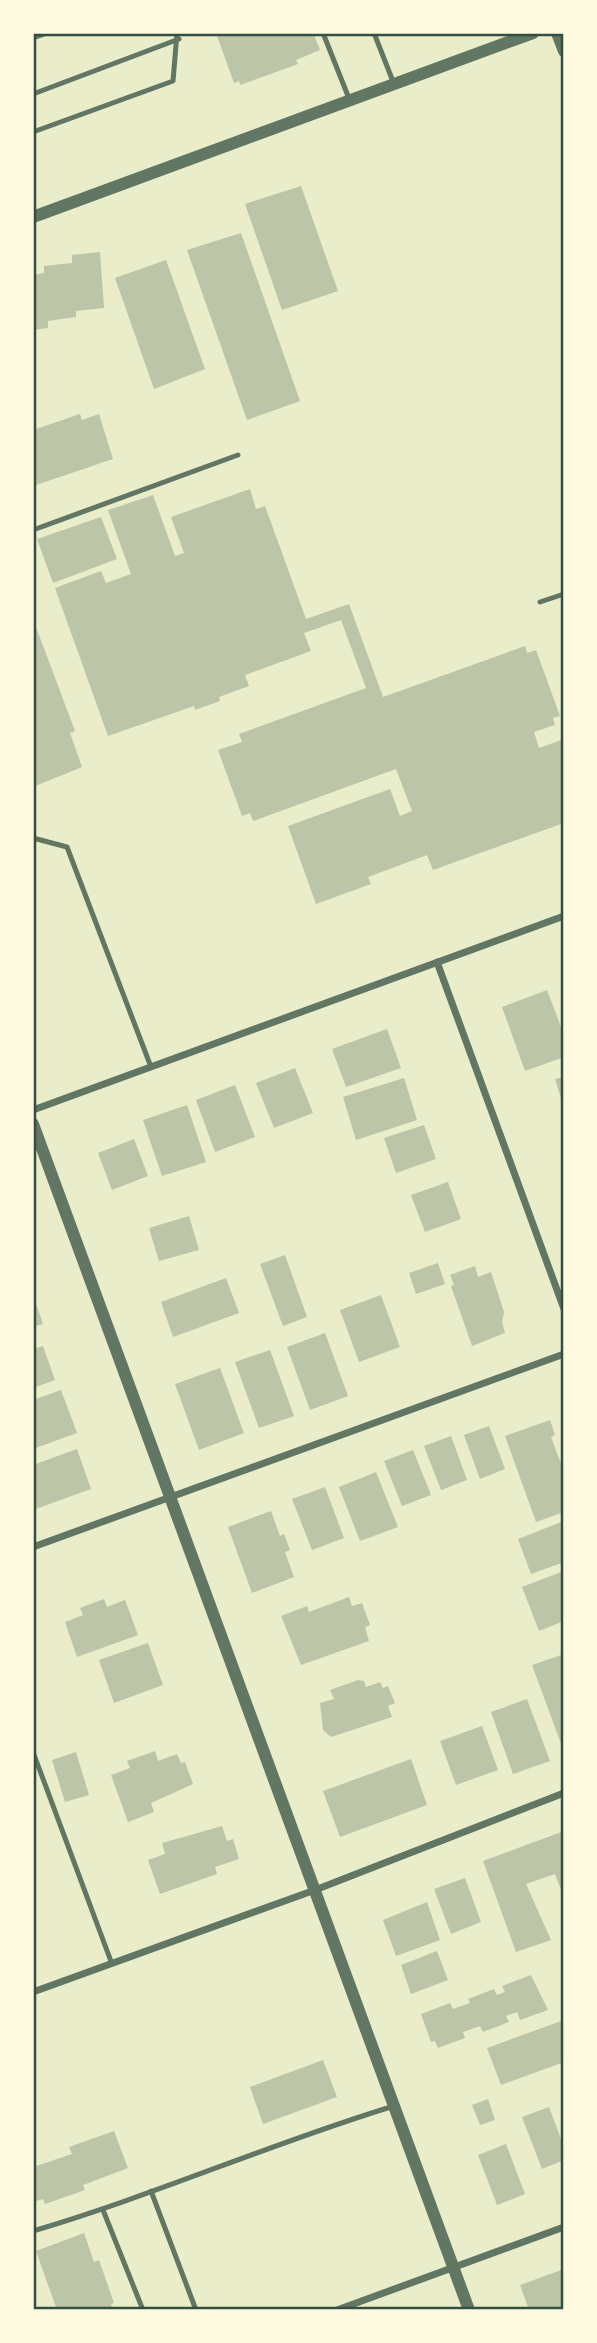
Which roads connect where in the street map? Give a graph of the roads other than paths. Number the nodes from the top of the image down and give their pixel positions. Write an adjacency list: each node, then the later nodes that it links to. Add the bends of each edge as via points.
1 (47, 33): 7 (lane)
2 (323, 33): 11 (lane)
3 (374, 33): 9 (lane)
4 (533, 33): 9 (street)
5 (557, 33): 8 (street)
6 (178, 36): 10 (lane); 12 (lane, via 173,81)
7 (33, 38)
8 (564, 51)
9 (394, 85): 11 (street)
10 (33, 94)
11 (350, 101): 13 (street)
12 (33, 132)
13 (33, 217)
14 (238, 455): 15 (lane)
15 (33, 530)
16 (564, 594): 17 (lane)
17 (540, 602)
18 (33, 838): 21 (lane, via 67,846)
19 (564, 916): 20 (street)
20 (438, 962): 21 (street); 24 (street)
21 (151, 1067): 22 (street)
22 (33, 1110)
23 (33, 1124): 26 (street)
24 (564, 1309)
25 (564, 1354): 26 (street)
26 (170, 1498): 27 (street); 30 (street)
27 (33, 1547)
28 (33, 1752): 31 (lane)
29 (564, 1793): 30 (street)
30 (314, 1890): 31 (street); 33 (street)
31 (112, 1964): 32 (street)
32 (33, 1992)
33 (394, 2106): 34 (lane); 38 (street)
34 (150, 2191): 35 (lane); 40 (lane)
35 (103, 2210): 37 (lane); 39 (lane)
36 (564, 2227): 38 (street)
37 (33, 2231)
38 (453, 2267): 41 (street); 42 (street)
39 (143, 2310)
40 (196, 2310)
41 (337, 2310)
42 (468, 2310)

